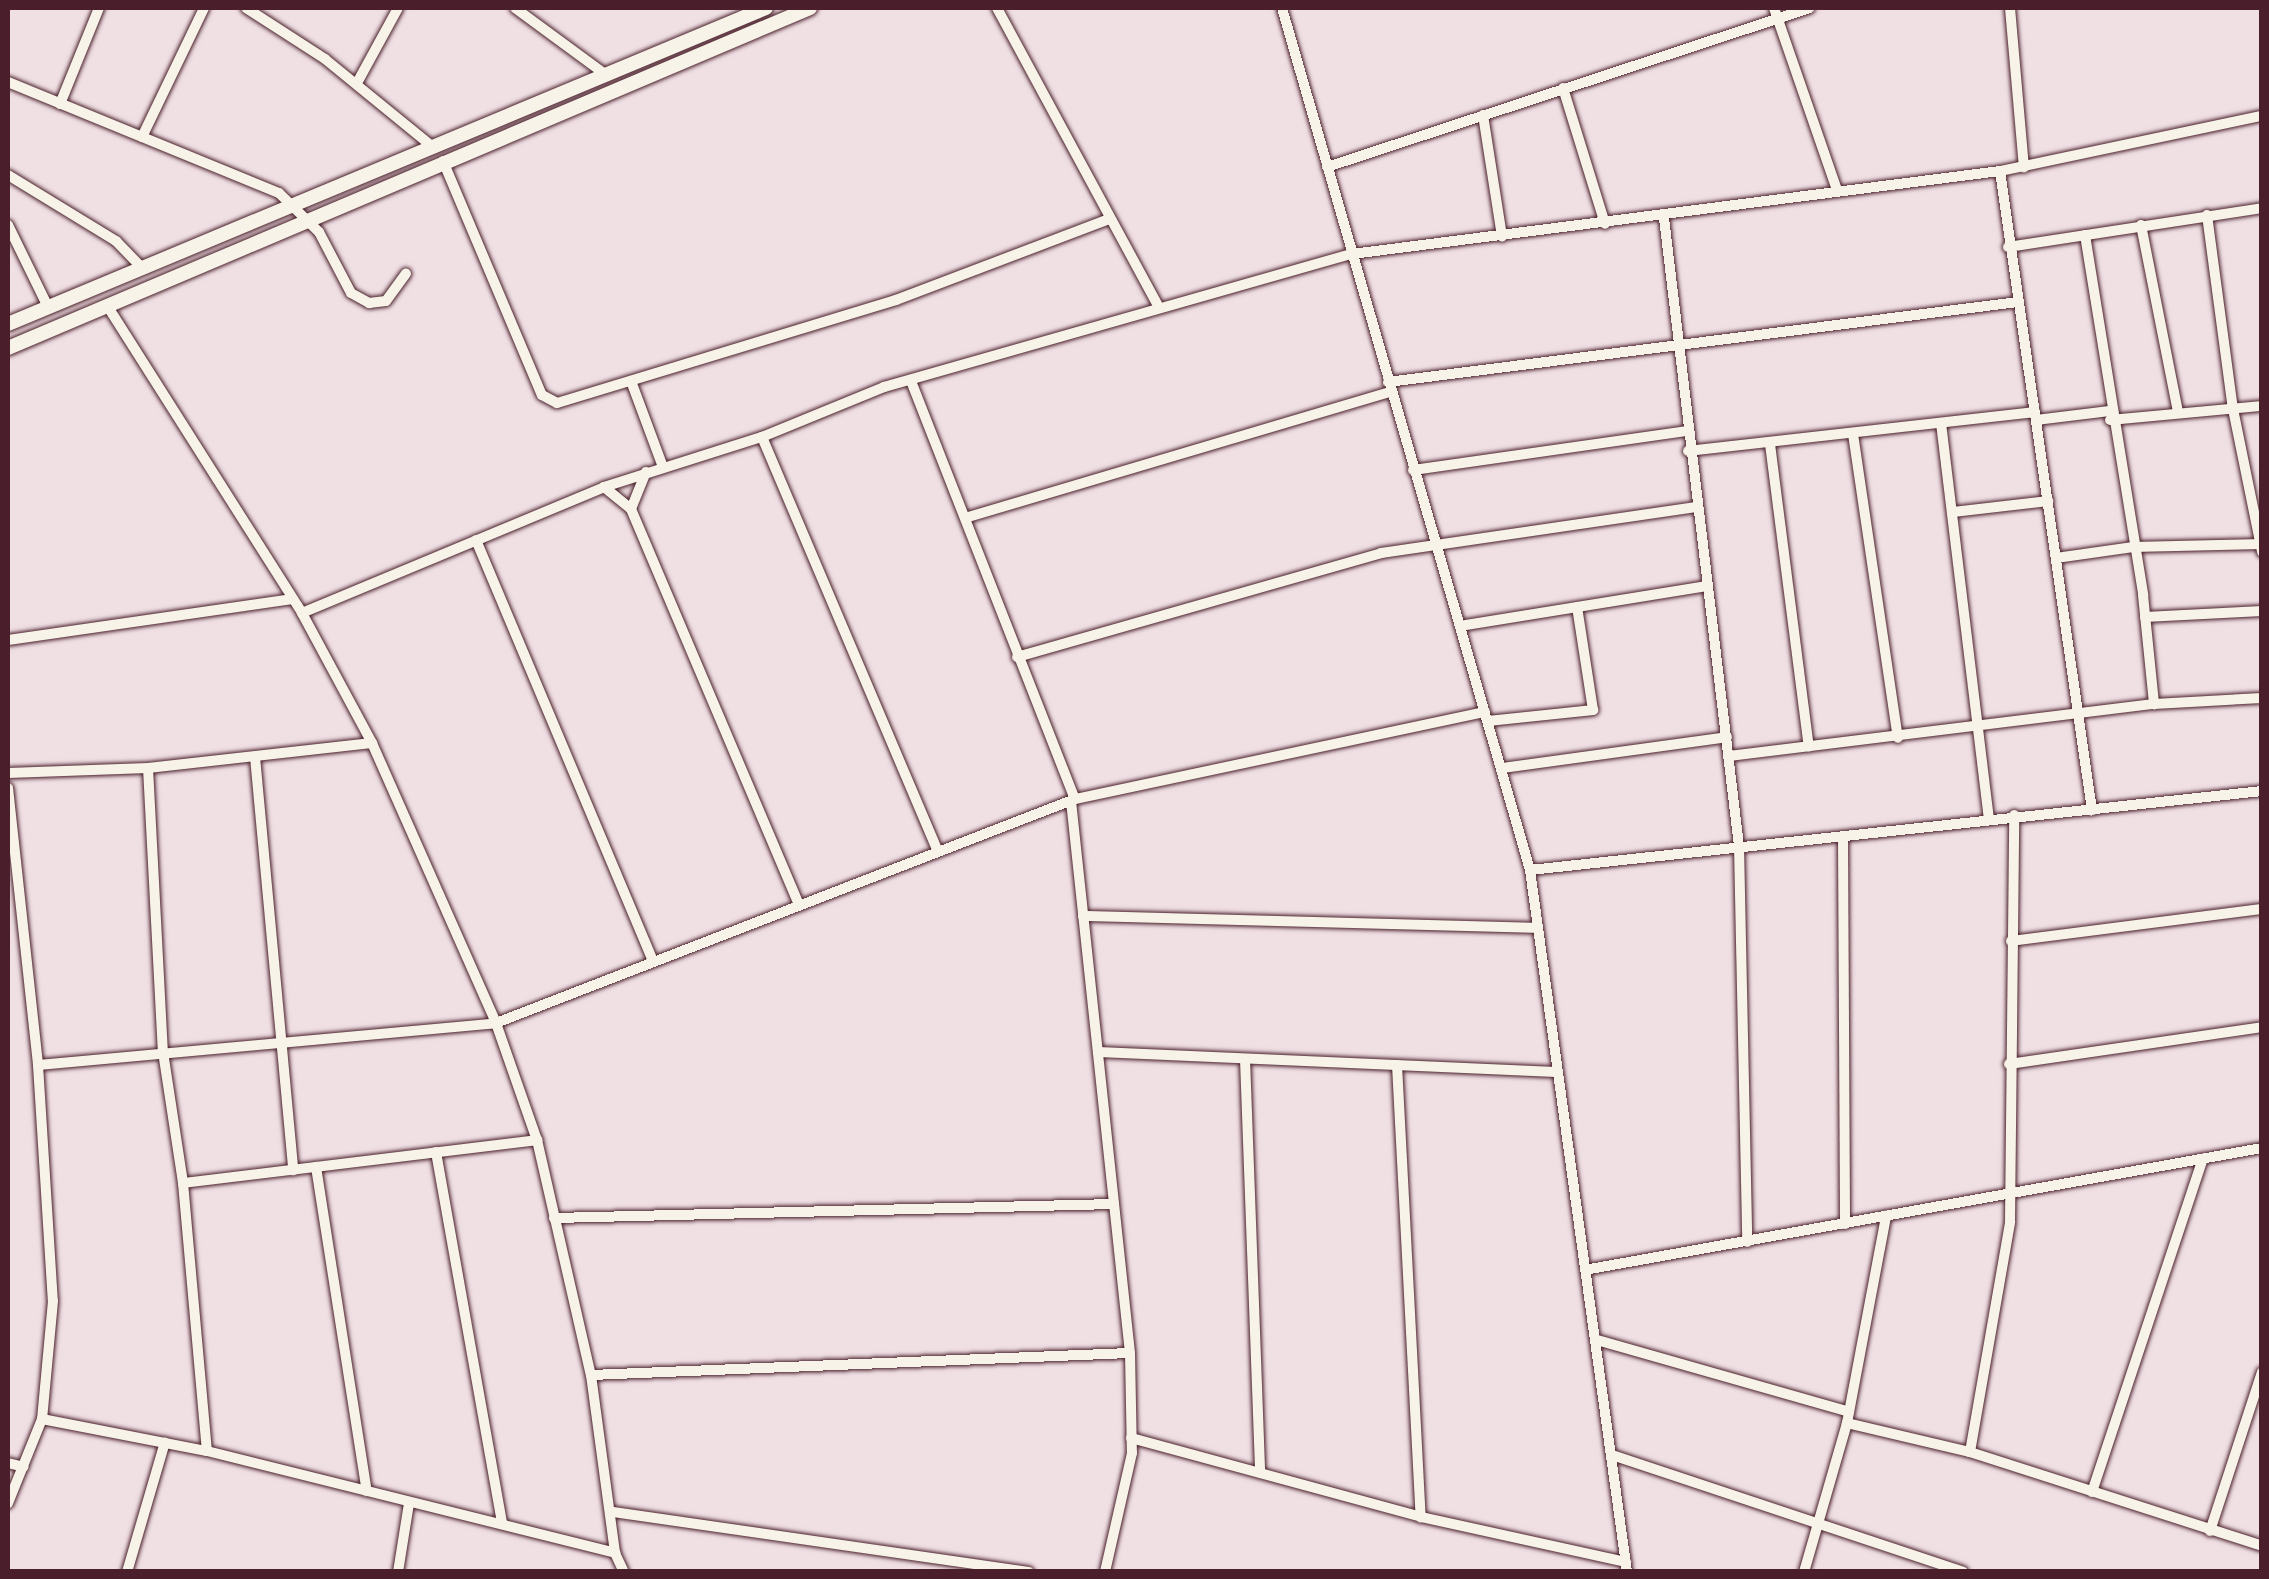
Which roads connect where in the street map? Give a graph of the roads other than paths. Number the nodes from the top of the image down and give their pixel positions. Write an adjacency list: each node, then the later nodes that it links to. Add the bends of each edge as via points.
1 (99, 8): 17 (street)
2 (204, 8): 20 (street)
3 (246, 8): 15 (street)
4 (398, 8): 15 (street)
5 (515, 8): 13 (street)
6 (766, 8): 13 (main road)
7 (810, 8): 21 (main road)
8 (997, 8): 31 (street)
9 (1282, 8): 22 (street)
10 (1810, 8): 12 (street)
11 (2010, 8): 23 (street)
12 (1776, 13): 16 (street); 26 (street)
13 (605, 74): 21 (main road)
14 (8, 82): 17 (street)
15 (357, 83): 21 (street)
16 (1563, 88): 18 (street); 33 (street)
17 (60, 104): 20 (street)
18 (1483, 115): 22 (street); 37 (street)
19 (2262, 116): 23 (street)
20 (142, 137): 27 (street, via 279,193)
21 (438, 154): 27 (main road); 32 (main road); 49 (street, via 542,395 557,404)
22 (1328, 167): 39 (street)
23 (2024, 167): 24 (street)
24 (2000, 171): 26 (street); 38 (street)
25 (8, 175): 40 (street, via 116,242)
26 (1837, 190): 30 (street)
27 (294, 206): 32 (street); 40 (main road)
28 (2262, 208): 29 (street)
29 (2207, 215): 34 (street); 53 (street)
30 (1664, 218): 33 (street); 47 (street)
31 (1109, 219): 45 (street); 49 (street, via 896,300)
32 (308, 220): 41 (street, via 338,275 369,304 386,300); 44 (main road)
33 (1605, 224): 37 (street)
34 (2141, 225): 36 (street); 54 (street)
35 (8, 226): 43 (street)
36 (2085, 235): 38 (street); 55 (street)
37 (1502, 237): 39 (street)
38 (2008, 247): 42 (street)
39 (1352, 254): 45 (street); 51 (street)
40 (143, 269): 43 (main road)
41 (406, 273)
42 (2018, 302): 47 (street); 56 (street)
43 (48, 307): 46 (main road)
44 (108, 307): 48 (main road); 78 (street)
45 (1159, 307): 50 (street)
46 (8, 324)
47 (1677, 343): 51 (street); 58 (street)
48 (8, 348)
49 (632, 381): 63 (street)
50 (911, 381): 60 (street); 71 (street)
51 (1389, 387): 64 (street); 71 (street)
52 (2262, 406): 53 (street)
53 (2232, 409): 54 (street); 74 (street)
54 (2178, 412): 55 (street)
55 (2110, 415): 56 (street); 75 (street)
56 (2036, 416): 57 (street); 67 (street)
57 (1941, 423): 59 (street); 70 (street)
58 (1686, 431): 62 (street); 64 (street)
59 (1853, 434): 61 (street); 92 (street)
60 (762, 437): 63 (street); 108 (street)
61 (1770, 444): 62 (street); 94 (street)
62 (1688, 452): 68 (street)
63 (663, 467): 65 (street)
64 (1413, 470): 73 (street)
65 (646, 472): 66 (street); 69 (street)
66 (604, 488): 69 (street); 72 (street)
67 (2048, 501): 70 (street); 76 (street)
68 (1696, 507): 73 (street); 77 (street)
69 (632, 509): 111 (street)
70 (1952, 512): 90 (street)
71 (968, 517): 85 (street)
72 (476, 540): 81 (street); 117 (street)
73 (1434, 544): 83 (street); 85 (street)
74 (2261, 547): 75 (street)
75 (2133, 548): 76 (street); 82 (street)
76 (2056, 558): 88 (street)
77 (1707, 586): 79 (street); 91 (street)
78 (291, 599): 81 (street); 84 (street)
79 (1577, 608): 83 (street); 89 (street, via 1592,710)
80 (2262, 611): 82 (street)
81 (302, 613): 93 (street)
82 (2145, 618): 87 (street)
83 (1460, 626): 89 (street)
84 (8, 640)
85 (1017, 657): 102 (street)
86 (2262, 698): 87 (street)
87 (2154, 704): 88 (street)
88 (2079, 712): 90 (street); 103 (street)
89 (1486, 716): 98 (street); 102 (street)
90 (1980, 727): 92 (street); 105 (street)
91 (1726, 737): 95 (street); 98 (street)
92 (1898, 738): 94 (street)
93 (372, 742): 96 (street); 118 (street)
94 (1809, 747): 95 (street)
95 (1729, 756): 107 (street)
96 (255, 757): 97 (street); 120 (street)
97 (148, 768): 99 (street); 121 (street)
98 (1502, 768): 109 (street)
99 (8, 773)
100 (8, 788): 110 (street)
101 (2262, 791): 103 (street)
102 (1073, 800): 108 (street); 114 (street)
103 (2092, 810): 104 (street)
104 (2014, 815): 105 (street); 116 (street)
105 (1989, 818): 106 (street)
106 (1843, 836): 107 (street); 139 (street)
107 (1739, 846): 109 (street); 140 (street)
108 (938, 851): 111 (street)
109 (1530, 870): 115 (street)
110 (22, 904): 112 (street); 125 (street)
111 (799, 905): 117 (street)
112 (8, 908)
113 (2262, 909): 116 (street)
114 (1084, 916): 115 (street); 122 (street)
115 (1537, 928): 127 (street)
116 (2011, 941): 124 (street)
117 (653, 961): 118 (street)
118 (496, 1023): 120 (street); 128 (street)
119 (2262, 1027): 124 (street)
120 (277, 1044): 121 (street); 133 (street)
121 (163, 1052): 125 (street); 134 (street)
122 (1098, 1052): 123 (street); 136 (street)
123 (1245, 1058): 126 (street); 155 (street)
124 (2008, 1064): 135 (street)
125 (38, 1065): 147 (street, via 53,1301)
126 (1397, 1066): 127 (street); 161 (street)
127 (1557, 1072): 141 (street)
128 (537, 1140): 130 (street); 138 (street)
129 (2262, 1148): 131 (street)
130 (436, 1152): 132 (street); 162 (street)
131 (2203, 1159): 135 (street); 157 (street)
132 (316, 1167): 133 (street); 156 (street)
133 (292, 1170): 134 (street)
134 (183, 1183): 150 (street)
135 (2006, 1193): 137 (street); 151 (street, via 2010,1222)
136 (1114, 1204): 138 (street); 143 (street)
137 (1886, 1216): 139 (street); 146 (street)
138 (554, 1218): 145 (street)
139 (1845, 1224): 140 (street)
140 (1747, 1242): 141 (street)
141 (1590, 1269): 142 (street)
142 (1597, 1340): 146 (street); 152 (street)
143 (1130, 1353): 145 (street); 148 (street)
144 (2262, 1372): 164 (street)
145 (592, 1375): 160 (street)
146 (1848, 1417): 151 (street); 163 (street)
147 (42, 1419): 149 (street); 154 (street)
148 (1131, 1438): 155 (street); 172 (street, via 1121,1520)
149 (165, 1442): 150 (street); 168 (street)
150 (207, 1451): 156 (street)
151 (1970, 1452): 157 (street)
152 (1612, 1456): 163 (street); 167 (street)
153 (8, 1463): 154 (street)
154 (17, 1472): 159 (street)
155 (1260, 1474): 161 (street)
156 (367, 1491): 158 (street)
157 (2092, 1492): 164 (street)
158 (408, 1502): 162 (street); 169 (street)
159 (8, 1504)
160 (613, 1512): 166 (street); 171 (street)
161 (1421, 1518): 167 (street)
162 (502, 1523): 166 (street)
163 (1821, 1524): 173 (street); 174 (street)
164 (2210, 1531): 165 (street)
165 (2262, 1546)
166 (616, 1553): 170 (street)
167 (1626, 1567)
168 (127, 1572)
169 (398, 1572)
170 (624, 1572)
171 (1029, 1572)
172 (1104, 1572)
173 (1804, 1572)
174 (1963, 1572)

